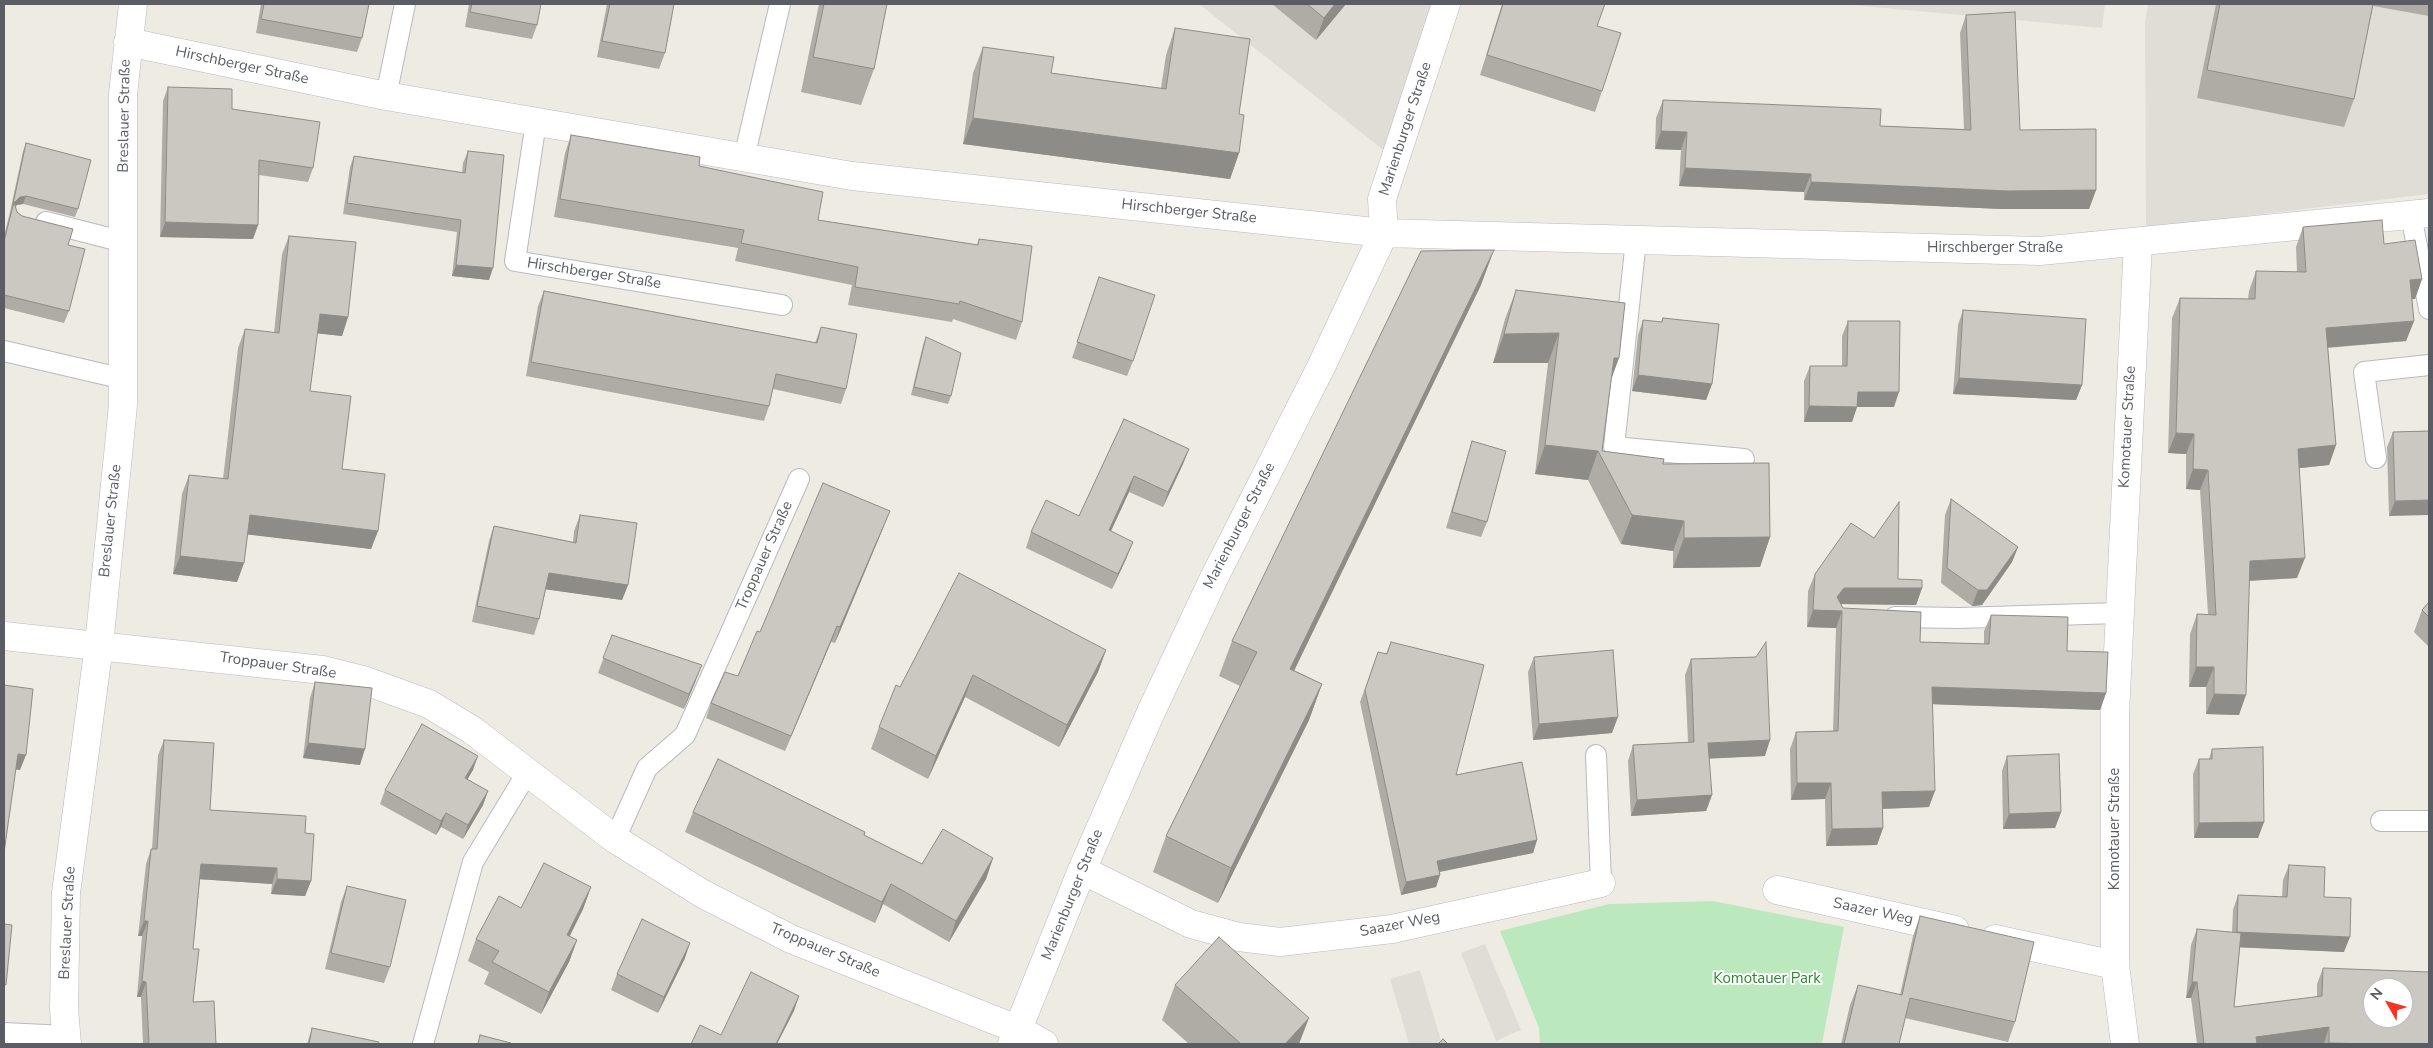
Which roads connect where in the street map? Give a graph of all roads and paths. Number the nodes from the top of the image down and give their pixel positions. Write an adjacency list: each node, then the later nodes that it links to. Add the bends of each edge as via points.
1 (133, 4): 5 (street, Breslauer Straße)
2 (405, 4): 6 (lane)
3 (780, 4): 8 (lane)
4 (1446, 4): 11 (street, Marienburger Straße, via 1382,199)
5 (128, 42): 6 (street, Hirschberger Straße); 13 (street, Breslauer Straße, via 123,94)
6 (386, 96): 7 (street, Hirschberger Straße)
7 (536, 122): 8 (street, Hirschberger Straße); 15 (lane, Hirschberger Straße, via 515,261)
8 (744, 158): 11 (street, Hirschberger Straße, via 852,176)
9 (2420, 214): 14 (street, Hirschberger Straße); 16 (lane, Hirschberger Straße)
10 (31, 218): 13 (lane)
11 (1384, 234): 12 (street, Hirschberger Straße); 32 (street, Marienburger Straße, via 1210,587)
12 (1636, 240): 14 (street, Hirschberger Straße, via 2040,250); 21 (lane, via 1614,447)
13 (124, 242): 19 (street, Breslauer Straße)
14 (2138, 242): 23 (street, Komotauer Straße)
15 (782, 305)
16 (2429, 309)
17 (4, 351): 19 (lane)
18 (2429, 364): 20 (lane, via 2364,372)
19 (124, 379): 26 (street, Breslauer Straße)
20 (2376, 458)
21 (1744, 459)
22 (799, 479): 31 (lane, Troppauer Straße, via 685,735 647,768)
23 (2118, 613): 24 (lane, via 1959,618); 35 (street, Komotauer Straße)
24 (1872, 616)
25 (4, 636): 26 (street, Troppauer Straße)
26 (99, 646): 28 (street, Troppauer Straße, via 323,670 364,680 428,704 472,730); 38 (street, Breslauer Straße, via 66,893 64,1009)
27 (1596, 755): 33 (lane, Saazer Weg)
28 (527, 773): 31 (street, Troppauer Straße); 39 (lane, via 473,862)
29 (2381, 821): 30 (lane)
30 (2429, 821)
31 (615, 839): 37 (street, Troppauer Straße, via 703,894 791,939)
32 (1082, 870): 33 (street, Saazer Weg, via 1191,924 1280,942 1392,929); 37 (street, Marienburger Straße)
33 (1600, 883)
34 (1777, 890): 35 (street, Saazer Weg)
35 (2116, 965): 41 (street, Komotauer Straße)
36 (4, 1033): 38 (lane, Breslauer Straße)
37 (1015, 1037): 40 (street, Troppauer Straße)
38 (67, 1040)
39 (423, 1044)
40 (1044, 1044)
41 (2125, 1044)

